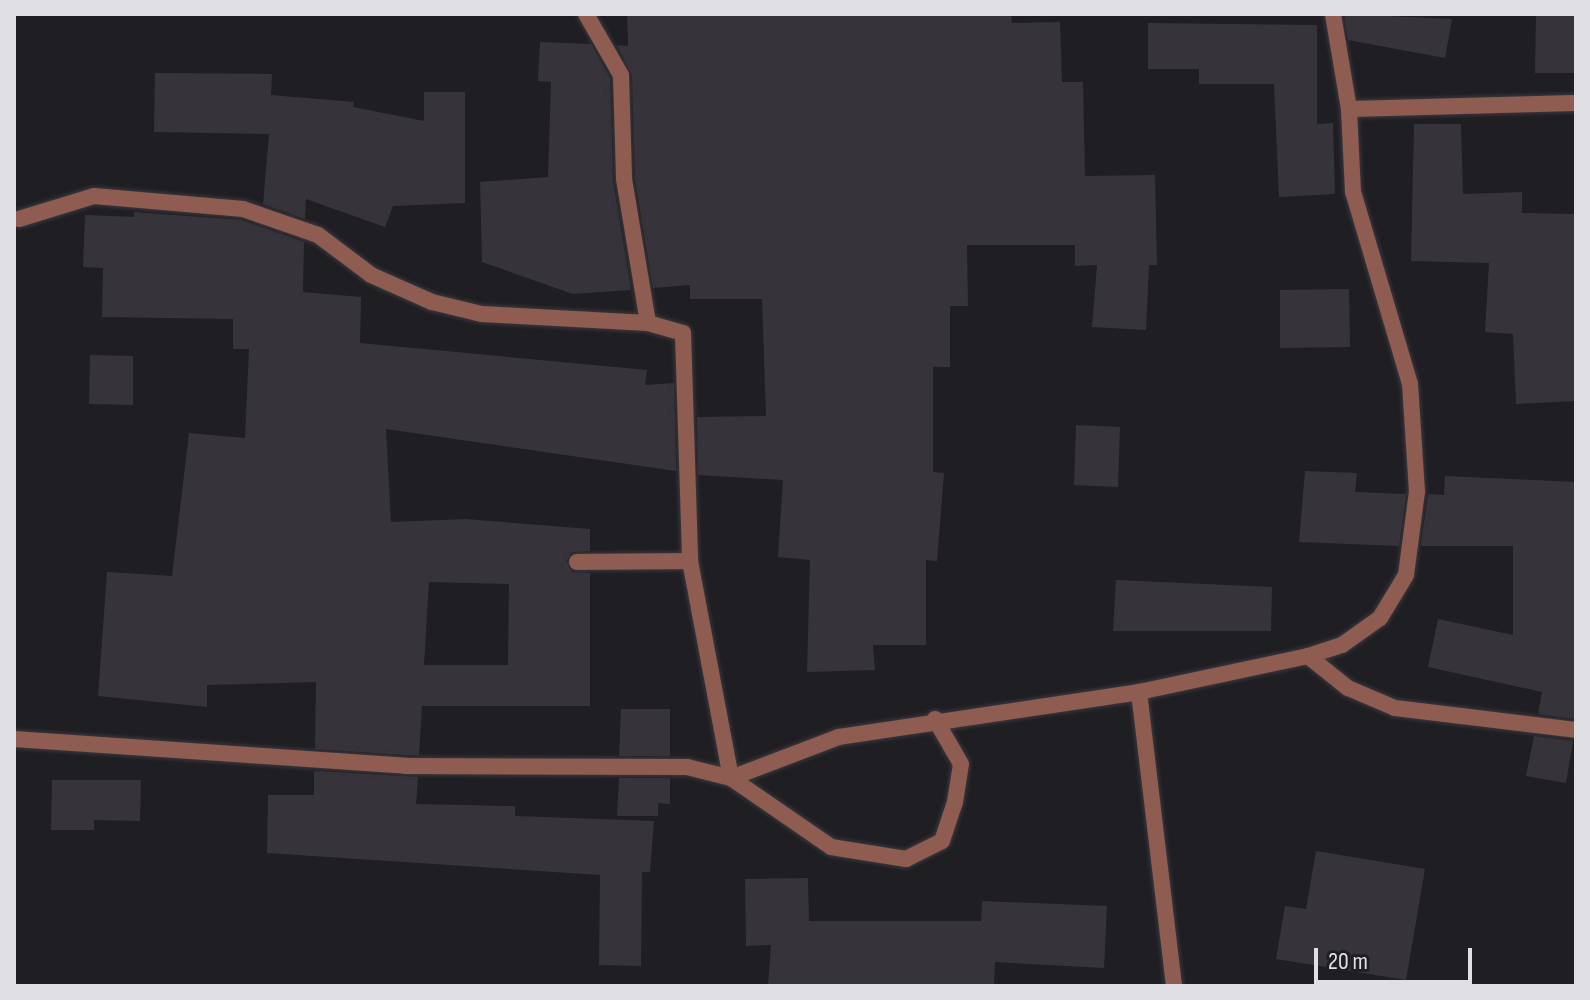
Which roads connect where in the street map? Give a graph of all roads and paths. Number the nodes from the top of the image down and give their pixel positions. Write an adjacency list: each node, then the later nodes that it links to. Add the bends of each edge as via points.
1 (586, 14): 6 (street, via 621,75 624,179)
2 (1333, 14): 4 (street)
3 (1576, 103): 4 (street)
4 (1349, 109): 9 (street, via 1353,192 1410,384 1417,492 1406,575 1380,618 1342,645)
5 (19, 219): 6 (street, via 94,196 243,209 318,235 371,275 432,302 482,314)
6 (648, 323): 7 (street, via 683,333 688,352)
7 (690, 561): 8 (street); 14 (street)
8 (577, 562)
9 (1308, 656): 10 (street); 12 (street, via 1348,688 1395,708)
10 (1139, 692): 11 (street); 15 (street)
11 (935, 719): 14 (street, via 839,737); 14 (street, via 961,764 955,802 942,841 906,859 831,847)
12 (1576, 730)
13 (14, 739): 14 (street, via 406,766 687,767)
14 (731, 778)
15 (1174, 986)

